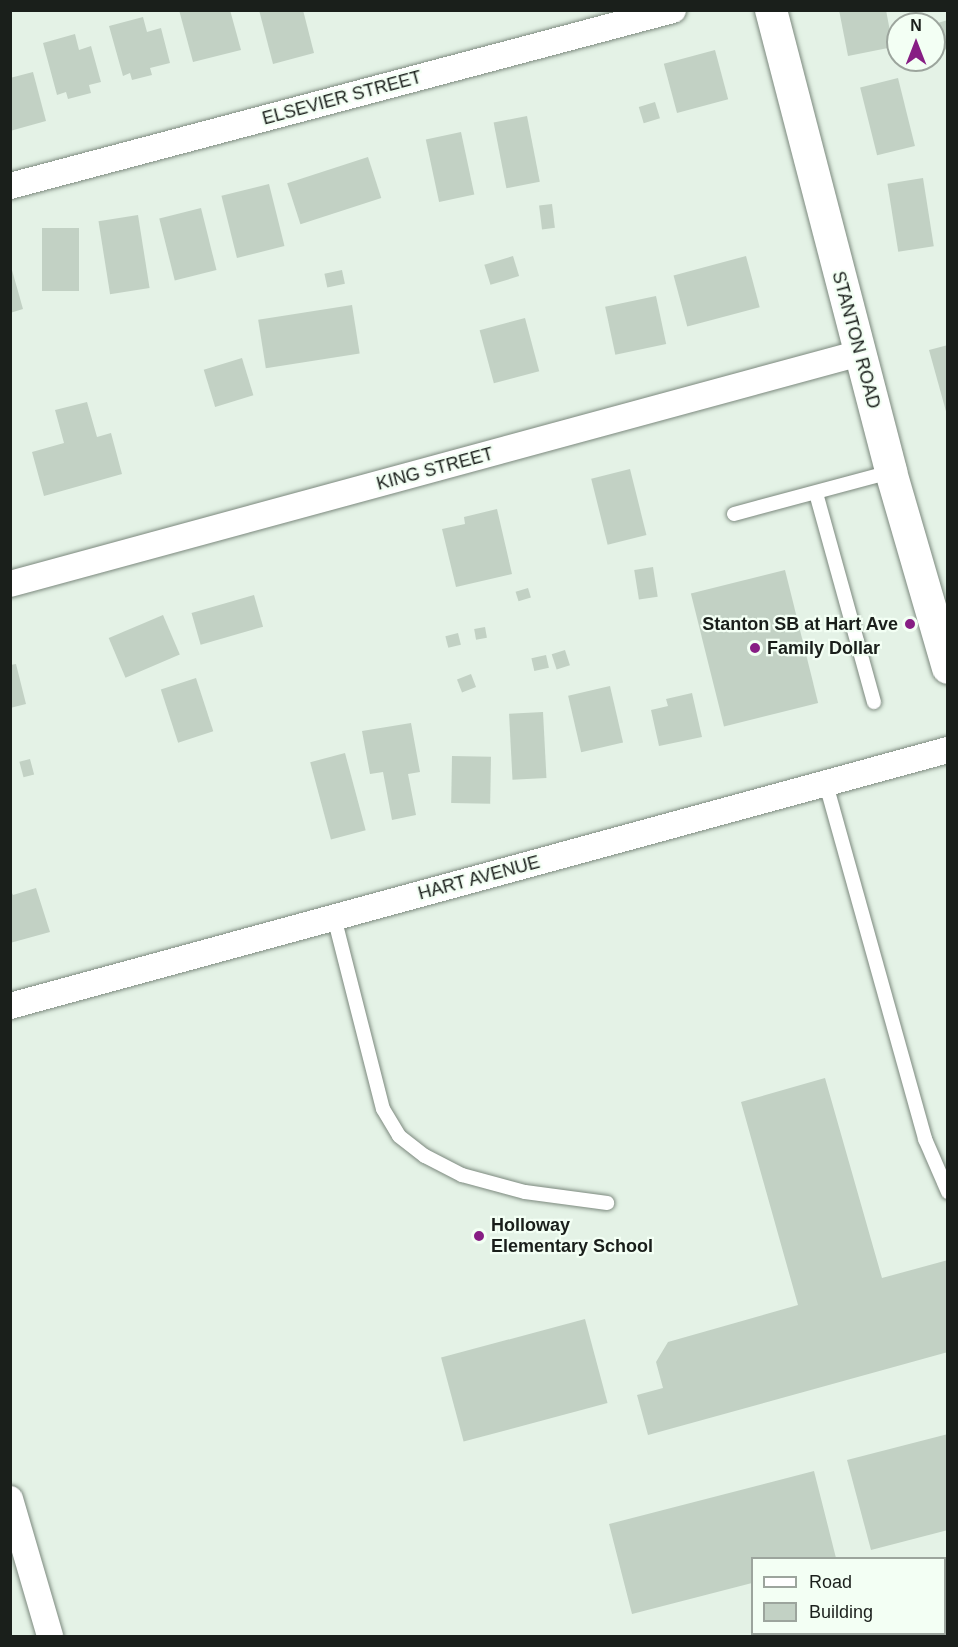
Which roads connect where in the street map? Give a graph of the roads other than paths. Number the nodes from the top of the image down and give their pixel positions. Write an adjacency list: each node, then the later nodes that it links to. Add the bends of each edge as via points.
1 (673, 10): 3 (street, ELSEVIER STREET)
2 (771, 10): 4 (street, STANTON ROAD)
3 (10, 186)
4 (860, 353): 5 (street, STANTON ROAD); 8 (street, KING STREET)
5 (891, 472): 6 (lane); 9 (street, STANTON ROAD)
6 (816, 493): 7 (lane); 10 (lane)
7 (734, 514)
8 (10, 585)
9 (948, 668)
10 (874, 702)
11 (948, 750): 12 (street, HART AVENUE)
12 (826, 784): 13 (street, HART AVENUE); 15 (lane, via 925,1139)
13 (334, 917): 14 (street, HART AVENUE); 16 (lane, via 383,1109 399,1136 425,1156 462,1174 525,1192)
14 (10, 1006)
15 (948, 1192)
16 (607, 1203)
17 (10, 1499): 18 (street)
18 (50, 1636)

